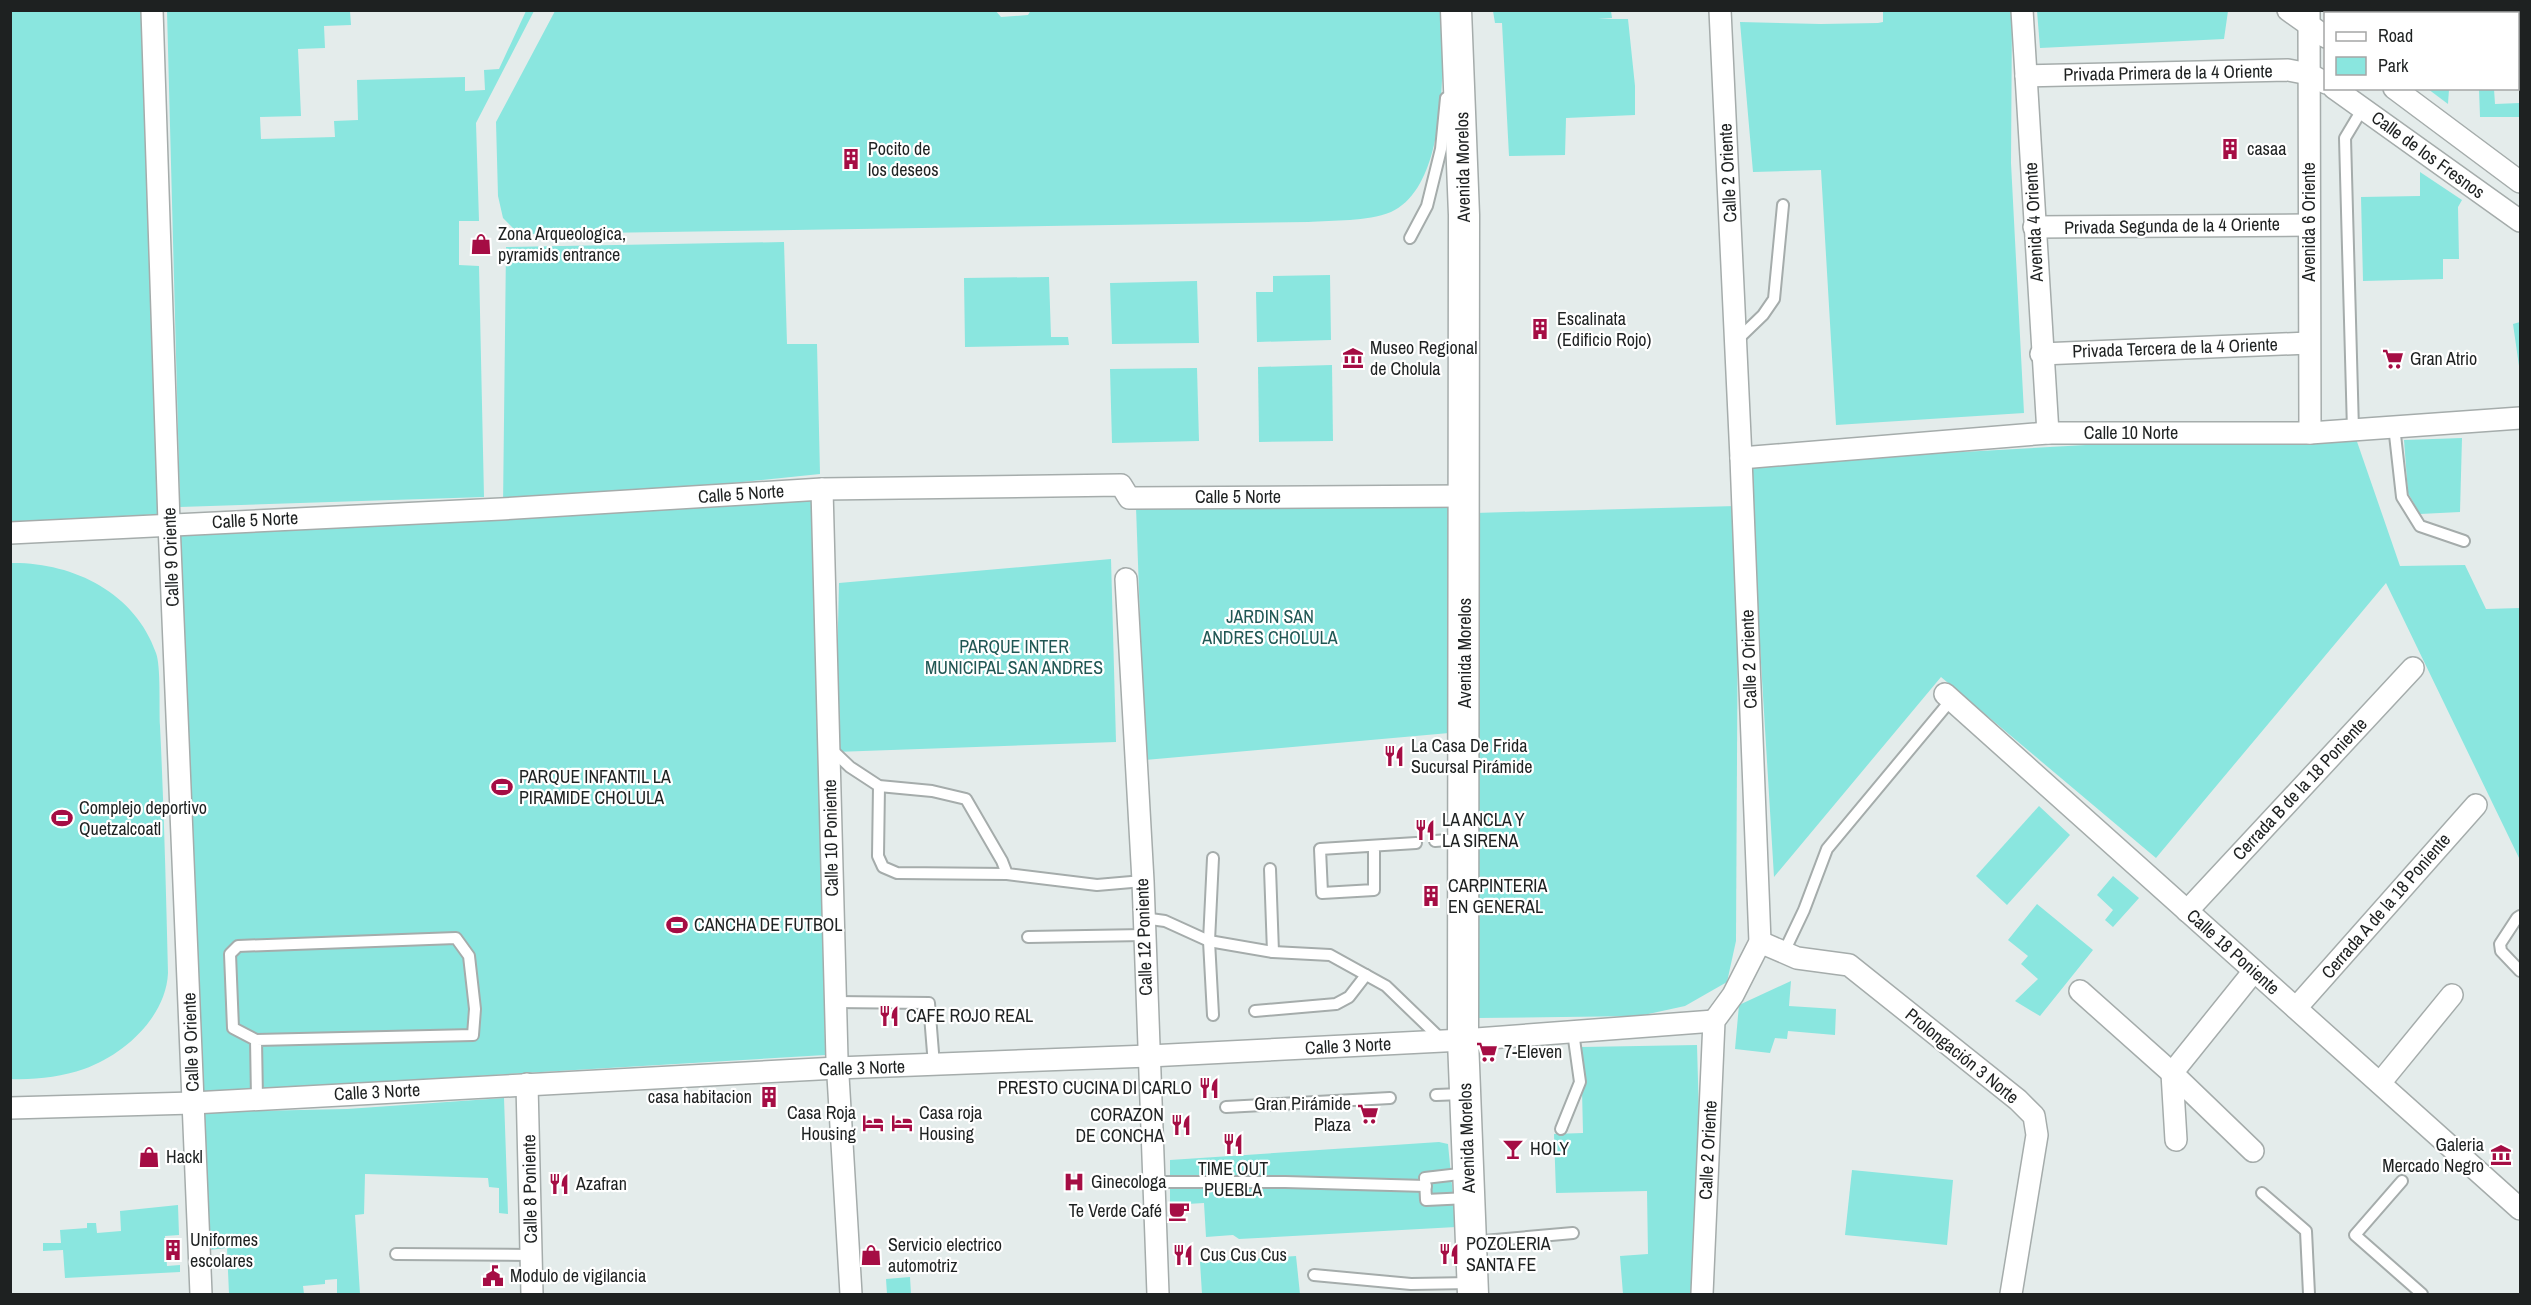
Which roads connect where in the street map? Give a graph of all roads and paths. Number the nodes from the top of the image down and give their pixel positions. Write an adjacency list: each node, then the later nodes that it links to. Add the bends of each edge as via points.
1 (152, 10): 29 (street, Calle 9 Oriente)
2 (1456, 10): 17 (lane, via 1441,149 1427,206); 28 (main road, Avenida Morelos, via 1464,215)
3 (1720, 10): 18 (street, Calle 2 Oriente)
4 (2022, 10): 7 (street, Avenida 4 Oriente)
5 (2288, 10): 6 (street)
6 (2315, 25): 8 (street, Avenida 6 Oriente)
7 (2026, 76): 8 (street, Privada Primera de la 4 Oriente, via 2288,70); 16 (street, Avenida 4 Oriente)
8 (2317, 78): 15 (street, Avenida 6 Oriente)
9 (2337, 90): 11 (street, Calle de los Fresnos)
10 (2397, 90): 12 (street, Calle de los Fresnos)
11 (2362, 108): 14 (street, Calle de los Fresnos); 23 (lane, via 2345,138)
12 (2520, 182)
13 (1783, 205): 18 (lane, via 1774,299)
14 (2520, 221)
15 (2309, 225): 16 (street, Privada Segunda de la 4 Oriente); 19 (street, Avenida 6 Oriente)
16 (2034, 227): 20 (street, Avenida 4 Oriente)
17 (1410, 238)
18 (1736, 341): 26 (street, Calle 2 Oriente)
19 (2309, 343): 20 (street, Privada Tercera de la 4 Oriente); 25 (street, Avenida 6 Oriente)
20 (2041, 354): 24 (street, Avenida 4 Oriente)
21 (2520, 418): 22 (street, Calle 10 Norte)
22 (2394, 426): 23 (street, Calle 10 Norte); 31 (lane, via 2402,497 2420,526)
23 (2353, 430): 25 (street, Calle 10 Norte)
24 (2048, 433): 25 (street, Calle 10 Norte); 26 (street, Calle 10 Norte)
25 (2310, 433)
26 (1741, 458): 49 (street, Calle 2 Oriente)
27 (822, 489): 28 (street, Calle 5 Norte, via 1120,485 1129,498); 29 (street, Calle 5 Norte); 35 (street, Calle 10 Poniente)
28 (1465, 496): 64 (main road, Avenida Morelos, via 1450,840)
29 (169, 524): 30 (street, Calle 5 Norte); 75 (street, Calle 9 Oriente)
30 (10, 533)
31 (2464, 541)
32 (1126, 579): 43 (street, Calle 12 Poniente)
33 (2414, 668): 44 (street, Cerrada B de la 18 Poniente)
34 (1948, 697): 44 (street, Calle 18 Poniente); 51 (lane, via 1827,849)
35 (829, 746): 36 (lane, via 850,767); 57 (street, Calle 10 Poniente)
36 (879, 786): 42 (lane, via 966,799); 42 (lane, via 878,856 883,867 897,873)
37 (2476, 805): 58 (street, Cerrada A de la 18 Poniente)
38 (1416, 843): 39 (lane)
39 (1374, 847): 39 (lane, via 1320,849 1322,893 1374,890)
40 (1213, 858): 48 (lane)
41 (1270, 869): 50 (lane)
42 (1007, 874): 43 (lane, via 1097,885)
43 (1143, 881): 46 (street, Calle 12 Poniente)
44 (2187, 911): 52 (street, Calle 18 Poniente)
45 (2520, 916): 53 (lane, via 2500,944 2501,951)
46 (1143, 926): 47 (lane); 48 (lane, via 1165,921); 65 (street, Calle 12 Poniente)
47 (1028, 937)
48 (1209, 941): 50 (lane); 60 (lane)
49 (1760, 942): 51 (street, Prolongación 3 Norte); 61 (street)
50 (1273, 952): 54 (lane, via 1330,955)
51 (1784, 952): 98 (street, Prolongación 3 Norte, via 1797,958 1849,965 2034,1116 2037,1136)
52 (2254, 970): 58 (street, Calle 18 Poniente); 68 (street)
53 (2520, 971)
54 (1366, 975): 59 (lane, via 1349,997 1336,1004); 64 (lane, via 1386,986)
55 (2080, 991): 68 (street)
56 (2452, 995): 69 (street)
57 (835, 1002): 66 (lane, via 929,1003); 67 (street, Calle 10 Poniente)
58 (2296, 1008): 69 (street, Calle 18 Poniente)
59 (1255, 1011)
60 (1213, 1015)
61 (1714, 1021): 62 (street, Calle 3 Norte); 97 (street, Calle 2 Oriente)
62 (1573, 1032): 64 (street, Calle 3 Norte); 78 (lane, via 1580,1082)
63 (256, 1040): 63 (lane, via 233,1029 230,954 238,946 456,938 469,957 473,1035); 74 (lane)
64 (1453, 1041): 65 (street, Calle 3 Norte); 71 (main road, Avenida Morelos)
65 (1149, 1056): 66 (street, Calle 3 Norte); 82 (street, Calle 12 Poniente, via 1156,1111)
66 (934, 1065): 67 (street, Calle 3 Norte)
67 (837, 1068): 70 (street, Calle 3 Norte); 95 (street, Calle 10 Poniente)
68 (2172, 1073): 79 (street); 80 (street)
69 (2380, 1083): 86 (street, Calle 18 Poniente)
70 (527, 1084): 74 (street, Calle 3 Norte); 90 (street, Calle 8 Poniente)
71 (1466, 1094): 72 (lane); 83 (main road, Avenida Morelos)
72 (1436, 1095)
73 (1390, 1098): 76 (lane)
74 (257, 1099): 75 (street, Calle 3 Norte)
75 (193, 1103): 77 (street, Calle 3 Norte); 93 (street, Calle 9 Oriente)
76 (1226, 1107)
77 (10, 1108)
78 (1561, 1129)
79 (2176, 1140)
80 (2253, 1151)
81 (2402, 1181): 100 (lane, via 2355,1235)
82 (1154, 1182): 84 (lane); 96 (street, Calle 12 Poniente)
83 (1469, 1185): 84 (lane, via 1425,1178); 84 (lane, via 1426,1200); 88 (main road, Avenida Morelos)
84 (1426, 1186)
85 (2262, 1193): 99 (lane, via 2306,1231)
86 (2519, 1204)
87 (1573, 1233): 88 (lane)
88 (1472, 1242): 92 (main road, Avenida Morelos)
89 (396, 1254): 90 (lane)
90 (531, 1255): 94 (street, Calle 8 Poniente)
91 (1314, 1275): 92 (lane)
92 (1473, 1289)
93 (201, 1294)
94 (532, 1294)
95 (851, 1294)
96 (1158, 1294)
97 (1702, 1294)
98 (2011, 1294)
99 (2309, 1294)
100 (2422, 1294)

